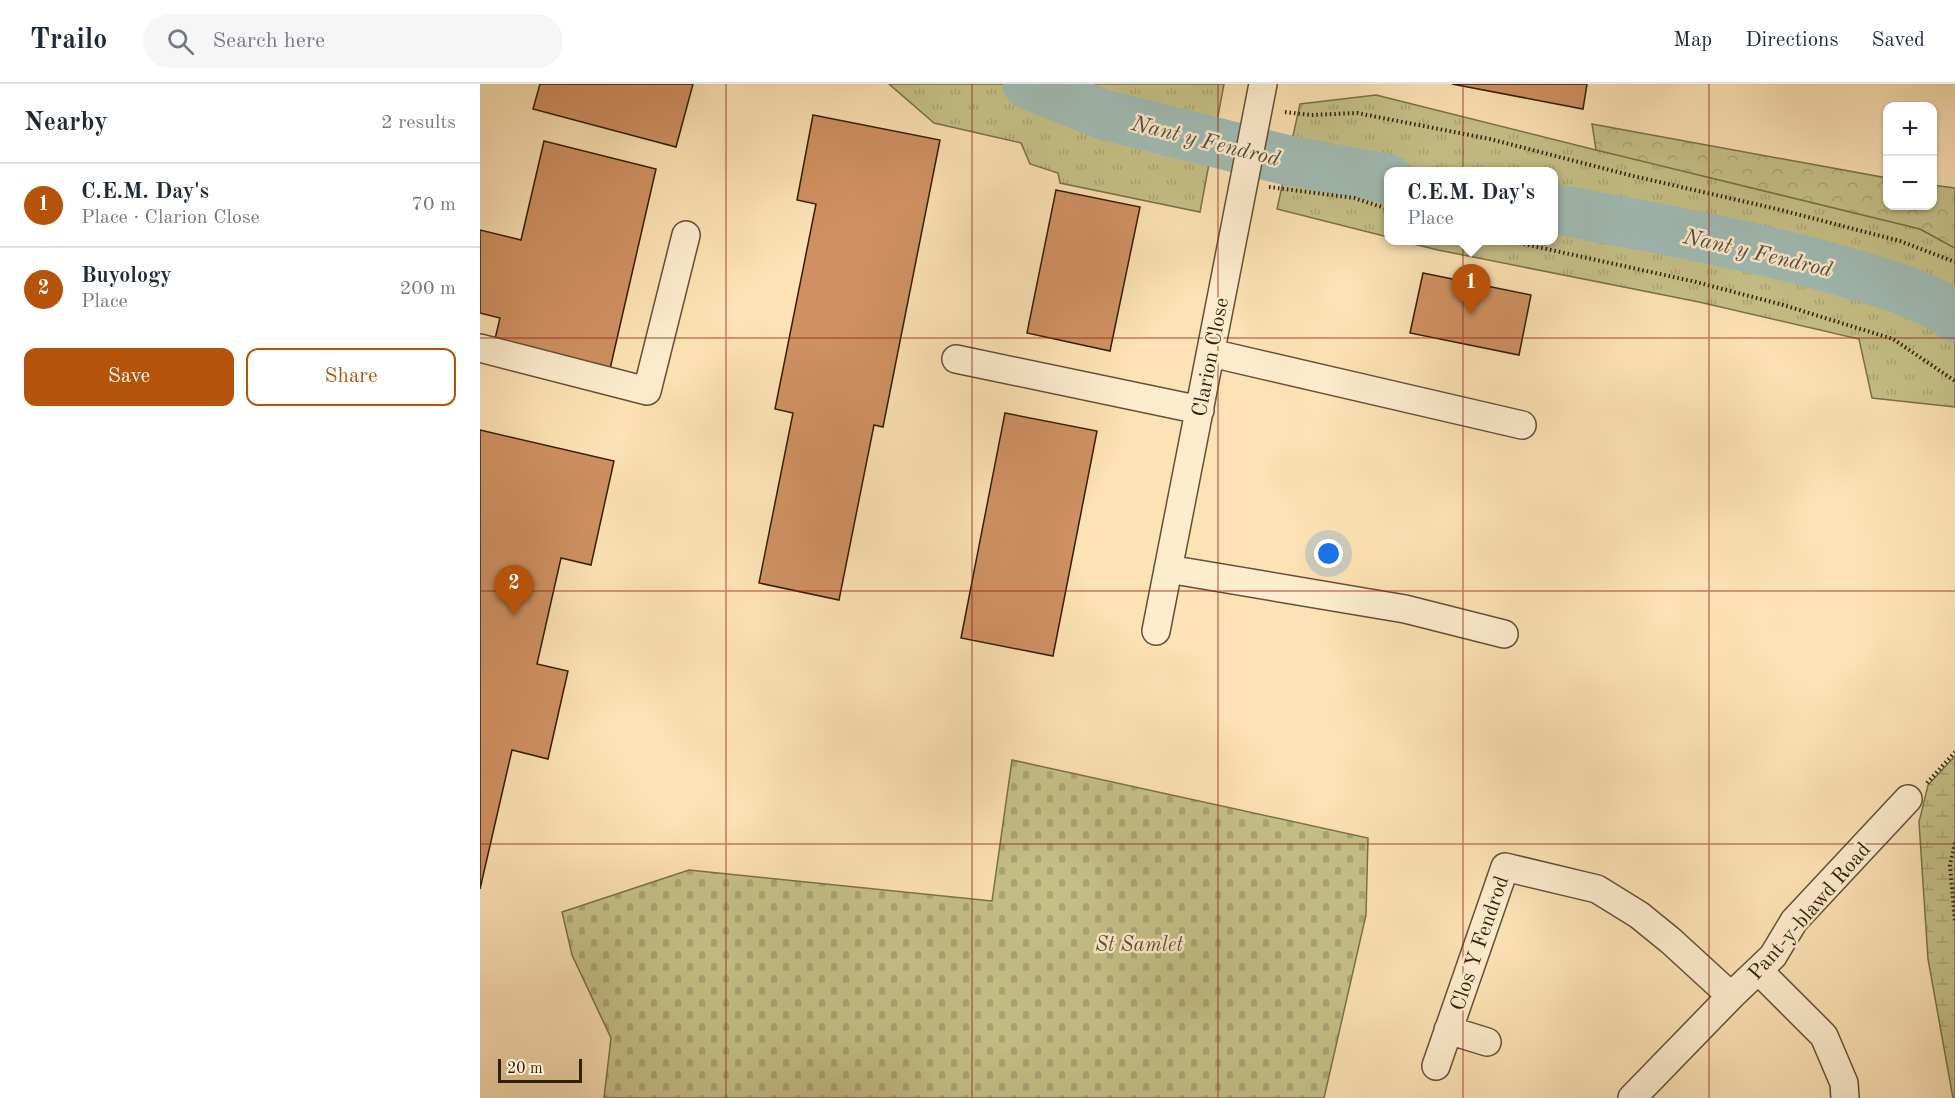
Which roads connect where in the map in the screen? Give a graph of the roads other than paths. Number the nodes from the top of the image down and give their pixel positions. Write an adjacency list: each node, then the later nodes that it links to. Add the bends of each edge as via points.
1 (1261, 97): 4 (street, Clarion Close)
2 (686, 235): 3 (street, via 647,391)
3 (480, 348)
4 (1211, 353): 6 (street, Clarion Close); 7 (street)
5 (956, 359): 6 (street)
6 (1200, 410): 8 (street, Clarion Close)
7 (1522, 425)
8 (1168, 569): 9 (street, Clarion Close); 10 (street, via 1405,609)
9 (1156, 631)
10 (1504, 634)
11 (1908, 799): 12 (street, Pant-y-blawd Road, via 1794,921)
12 (1759, 971): 13 (street, Pant-y-blawd Road); 18 (street, via 1824,1036 1844,1083)
13 (1731, 996): 14 (street, Clos Y Fendrod, via 1639,915 1597,889 1505,867); 17 (street, Pant-y-blawd Road)
14 (1448, 1030): 15 (street); 16 (street, Clos Y Fendrod)
15 (1487, 1042)
16 (1436, 1066)
17 (1632, 1098)
18 (1845, 1098)

